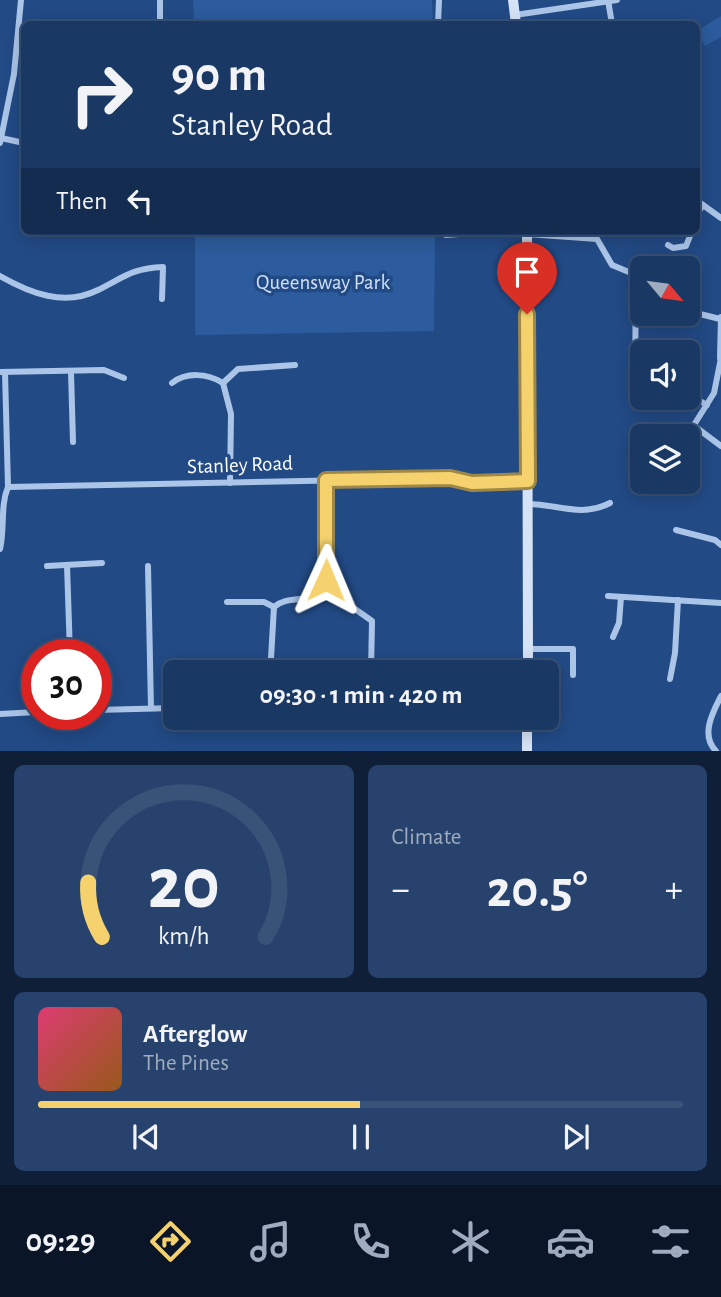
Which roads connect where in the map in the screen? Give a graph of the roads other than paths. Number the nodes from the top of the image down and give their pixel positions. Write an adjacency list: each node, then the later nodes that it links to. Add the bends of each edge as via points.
1 (21, 0): 11 (street)
2 (439, 0): 9 (street)
3 (513, 0): 7 (main road)
4 (617, 0): 6 (street)
5 (160, 1): 8 (street)
6 (608, 1): 7 (street); 10 (street)
7 (515, 20)
8 (160, 21)
9 (438, 21)
10 (611, 21)
11 (1, 141): 12 (street)
12 (21, 142)
13 (700, 202): 14 (street)
14 (721, 218)
15 (527, 235): 38 (main road)
16 (557, 235): 23 (street, via 597,239 612,265 636,275)
17 (690, 235): 18 (street, via 686,246)
18 (668, 245)
19 (0, 276): 20 (street, via 38,295 75,297 96,291 128,271 163,267)
20 (162, 299)
21 (700, 314): 22 (street)
22 (720, 318): 24 (street)
23 (635, 340)
24 (721, 358): 32 (street)
25 (295, 365): 30 (street, via 238,369)
26 (3, 372): 27 (street); 40 (street)
27 (71, 372): 28 (street, via 104,370); 35 (street)
28 (124, 378)
29 (172, 383): 30 (street, via 189,375)
30 (223, 383): 39 (street, via 231,414)
31 (700, 401): 32 (street)
32 (707, 405): 33 (street)
33 (694, 424)
34 (700, 430): 36 (street)
35 (73, 442)
36 (721, 446)
37 (326, 480): 38 (street, Stanley Road); 39 (street, Stanley Road); 51 (street)
38 (528, 481): 43 (main road)
39 (230, 483): 40 (street, Stanley Road)
40 (8, 487): 41 (street)
41 (2, 495): 46 (street)
42 (610, 503): 43 (street, via 597,510 566,511)
43 (528, 504): 60 (main road)
44 (676, 530): 45 (street)
45 (721, 545)
46 (0, 549)
47 (102, 563): 48 (street)
48 (67, 565): 49 (street); 59 (street)
49 (47, 566)
50 (148, 566): 67 (street)
51 (324, 587): 57 (street, via 312,598 282,601); 62 (street, via 372,621)
52 (608, 596): 53 (street)
53 (621, 597): 54 (street); 58 (street)
54 (678, 600): 56 (street); 65 (street)
55 (227, 602): 57 (street, via 264,602)
56 (721, 603)
57 (274, 607): 61 (street)
58 (614, 637)
59 (69, 639)
60 (528, 649): 63 (main road); 64 (street, via 573,649)
61 (270, 660)
62 (371, 660)
63 (528, 660)
64 (573, 675)
65 (670, 679)
66 (721, 696): 70 (street)
67 (151, 708): 68 (street); 69 (street)
68 (163, 708)
69 (112, 709)
70 (718, 712): 75 (street, via 708,725 711,747)
71 (21, 713): 72 (street)
72 (0, 714)
73 (527, 730): 74 (main road)
74 (527, 751)
75 (716, 751)

